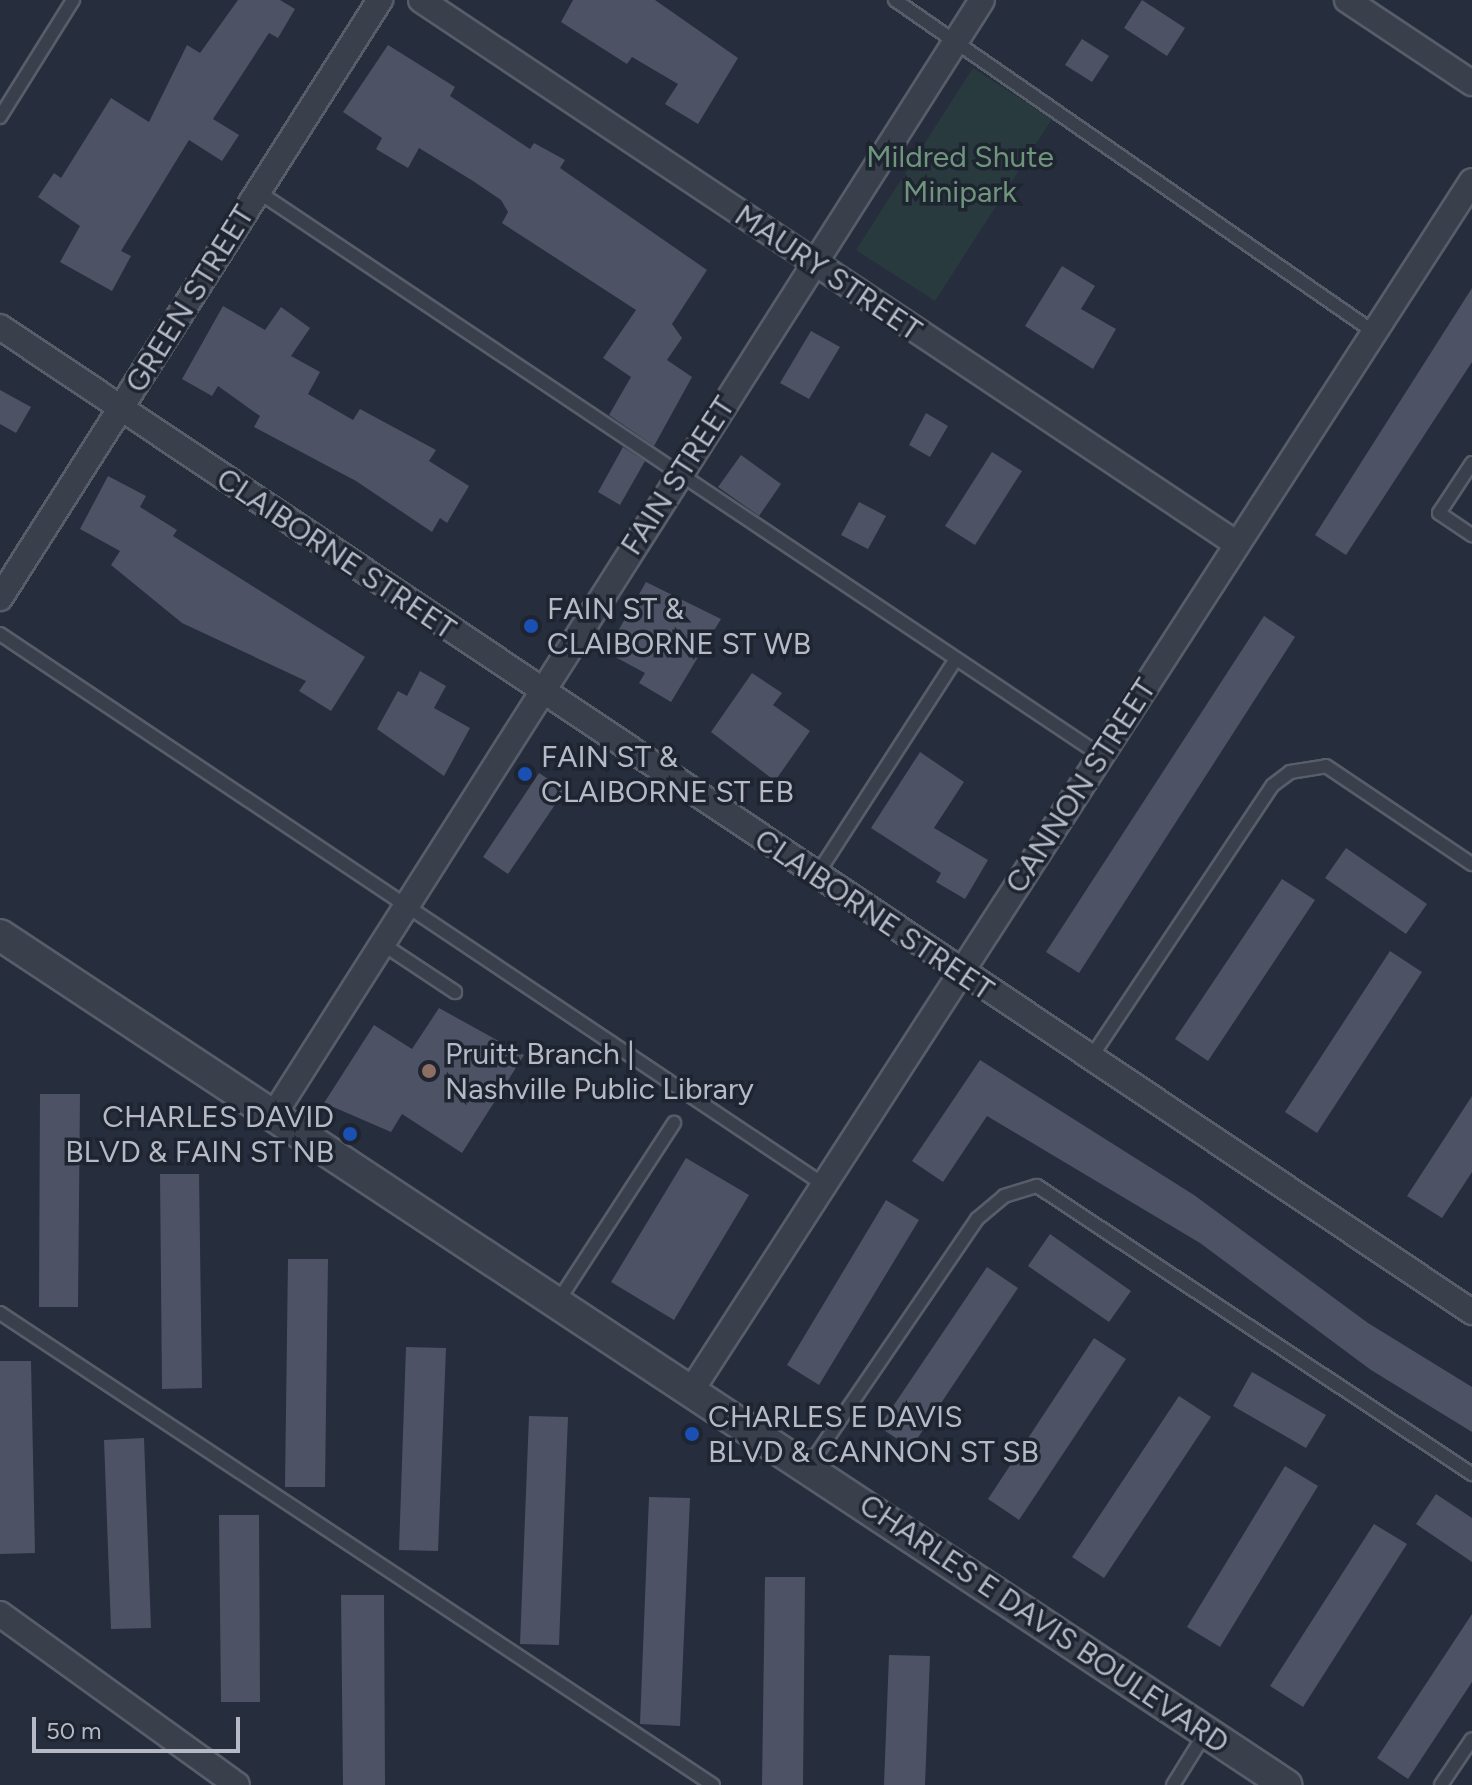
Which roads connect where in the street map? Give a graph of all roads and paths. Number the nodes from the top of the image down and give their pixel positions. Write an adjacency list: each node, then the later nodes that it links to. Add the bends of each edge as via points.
1 (73, 0): 9 (lane)
2 (380, 0): 11 (street, GREEN STREET)
3 (421, 0): 12 (street, MAURY STREET)
4 (895, 0): 7 (lane)
5 (982, 0): 7 (street, FAIN STREET)
6 (1347, 0): 8 (street)
7 (956, 41): 12 (street, FAIN STREET); 14 (lane)
8 (1472, 83)
9 (0, 117)
10 (1472, 181): 14 (street, CANNON STREET)
11 (257, 191): 15 (street, GREEN STREET); 17 (lane)
12 (814, 264): 17 (street, FAIN STREET); 19 (street, MAURY STREET)
13 (0, 327): 15 (street, CLAIBORNE STREET)
14 (1374, 332): 19 (street, CANNON STREET)
15 (121, 408): 20 (street, GREEN STREET); 23 (street, CLAIBORNE STREET)
16 (1472, 463): 18 (lane, via 1439,513)
17 (677, 478): 22 (lane); 23 (street, FAIN STREET)
18 (1472, 535)
19 (1237, 544): 24 (street, CANNON STREET)
20 (0, 598)
21 (0, 634): 27 (lane)
22 (955, 660): 24 (lane); 26 (lane)
23 (540, 691): 26 (street, CLAIBORNE STREET); 27 (street, FAIN STREET)
24 (1100, 755): 30 (street, CANNON STREET)
25 (1472, 864): 32 (lane, via 1326,766 1290,772 1273,785)
26 (816, 876): 30 (street, CLAIBORNE STREET)
27 (407, 902): 29 (street, FAIN STREET); 35 (lane)
28 (0, 935): 33 (street, CHARLES E DAVIS BOULEVARD)
29 (381, 943): 31 (lane); 33 (street, FAIN STREET)
30 (960, 973): 32 (street, CLAIBORNE STREET); 35 (street, CANNON STREET)
31 (455, 992)
32 (1090, 1059): 37 (street, CLAIBORNE STREET)
33 (273, 1116): 36 (street, CHARLES E DAVIS BOULEVARD)
34 (674, 1123): 36 (lane)
35 (824, 1185): 39 (street, CANNON STREET)
36 (557, 1303): 39 (street, CHARLES E DAVIS BOULEVARD)
37 (1472, 1312)
38 (0, 1313): 47 (lane)
39 (691, 1391): 40 (street, CHARLES E DAVIS BOULEVARD)
40 (808, 1468): 41 (lane, via 977,1219 1004,1196 1037,1186); 43 (street, CHARLES E DAVIS BOULEVARD)
41 (1472, 1474)
42 (0, 1614): 46 (street, via 229,1772)
43 (1206, 1732): 45 (street, CHARLES E DAVIS BOULEVARD); 48 (lane)
44 (1472, 1739): 49 (lane)
45 (1274, 1782)
46 (237, 1785)
47 (713, 1785)
48 (1173, 1785)
49 (1441, 1785)

